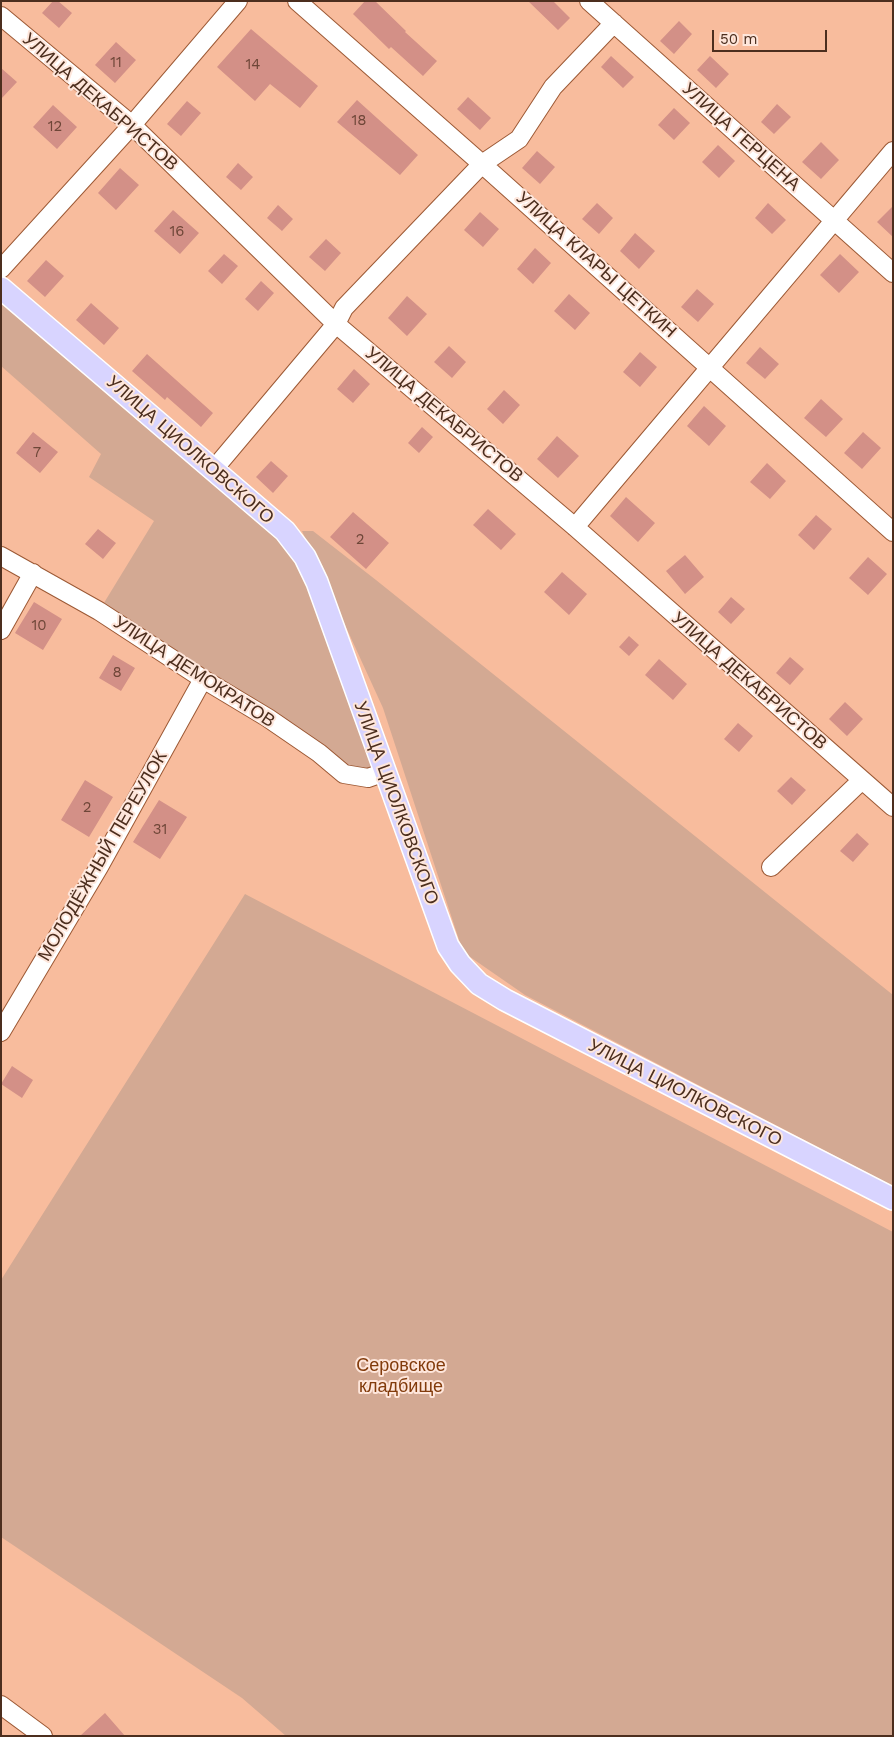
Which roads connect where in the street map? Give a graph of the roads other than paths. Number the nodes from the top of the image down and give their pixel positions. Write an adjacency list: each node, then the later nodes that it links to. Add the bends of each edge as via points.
1 (238, 1): 6 (street)
2 (297, 1): 8 (street, УЛИЦА КЛАРЫ ЦЕТКИН)
3 (589, 1): 5 (street, УЛИЦА ГЕРЦЕНА)
4 (1, 16): 6 (street, УЛИЦА ДЕКАБРИСТОВ)
5 (614, 23): 8 (street, via 553,87 519,139); 9 (street, УЛИЦА ГЕРЦЕНА)
6 (132, 125): 10 (street); 13 (street, УЛИЦА ДЕКАБРИСТОВ)
7 (893, 151): 9 (street)
8 (482, 164): 13 (street, via 344,308); 14 (street, УЛИЦА КЛАРЫ ЦЕТКИН)
9 (836, 220): 11 (street, УЛИЦА ГЕРЦЕНА); 14 (street)
10 (1, 269)
11 (893, 273)
12 (1, 288): 15 (main road, УЛИЦА ЦИОЛКОВСКОГО)
13 (336, 324): 15 (street); 16 (street, УЛИЦА ДЕКАБРИСТОВ)
14 (709, 367): 16 (street); 17 (street, УЛИЦА КЛАРЫ ЦЕТКИН)
15 (214, 469): 22 (main road, УЛИЦА ЦИОЛКОВСКОГО, via 285,532 305,556)
16 (575, 527): 23 (street, УЛИЦА ДЕКАБРИСТОВ)
17 (893, 532)
18 (1, 556): 19 (street, УЛИЦА ДЕМОКРАТОВ)
19 (33, 573): 20 (street); 21 (street, УЛИЦА ДЕМОКРАТОВ, via 99,611)
20 (1, 630)
21 (203, 679): 22 (street, УЛИЦА ДЕМОКРАТОВ, via 268,718 344,774 368,778); 26 (street, МОЛОДЁЖНЫЙ ПЕРЕУЛОК, via 99,867)
22 (385, 772): 27 (main road, УЛИЦА ЦИОЛКОВСКОГО, via 448,946 479,984)
23 (862, 780): 24 (street, УЛИЦА ДЕКАБРИСТОВ); 25 (street)
24 (893, 807)
25 (771, 867)
26 (1, 1032)
27 (893, 1199)
28 (1, 1705): 29 (street)
29 (43, 1736)

